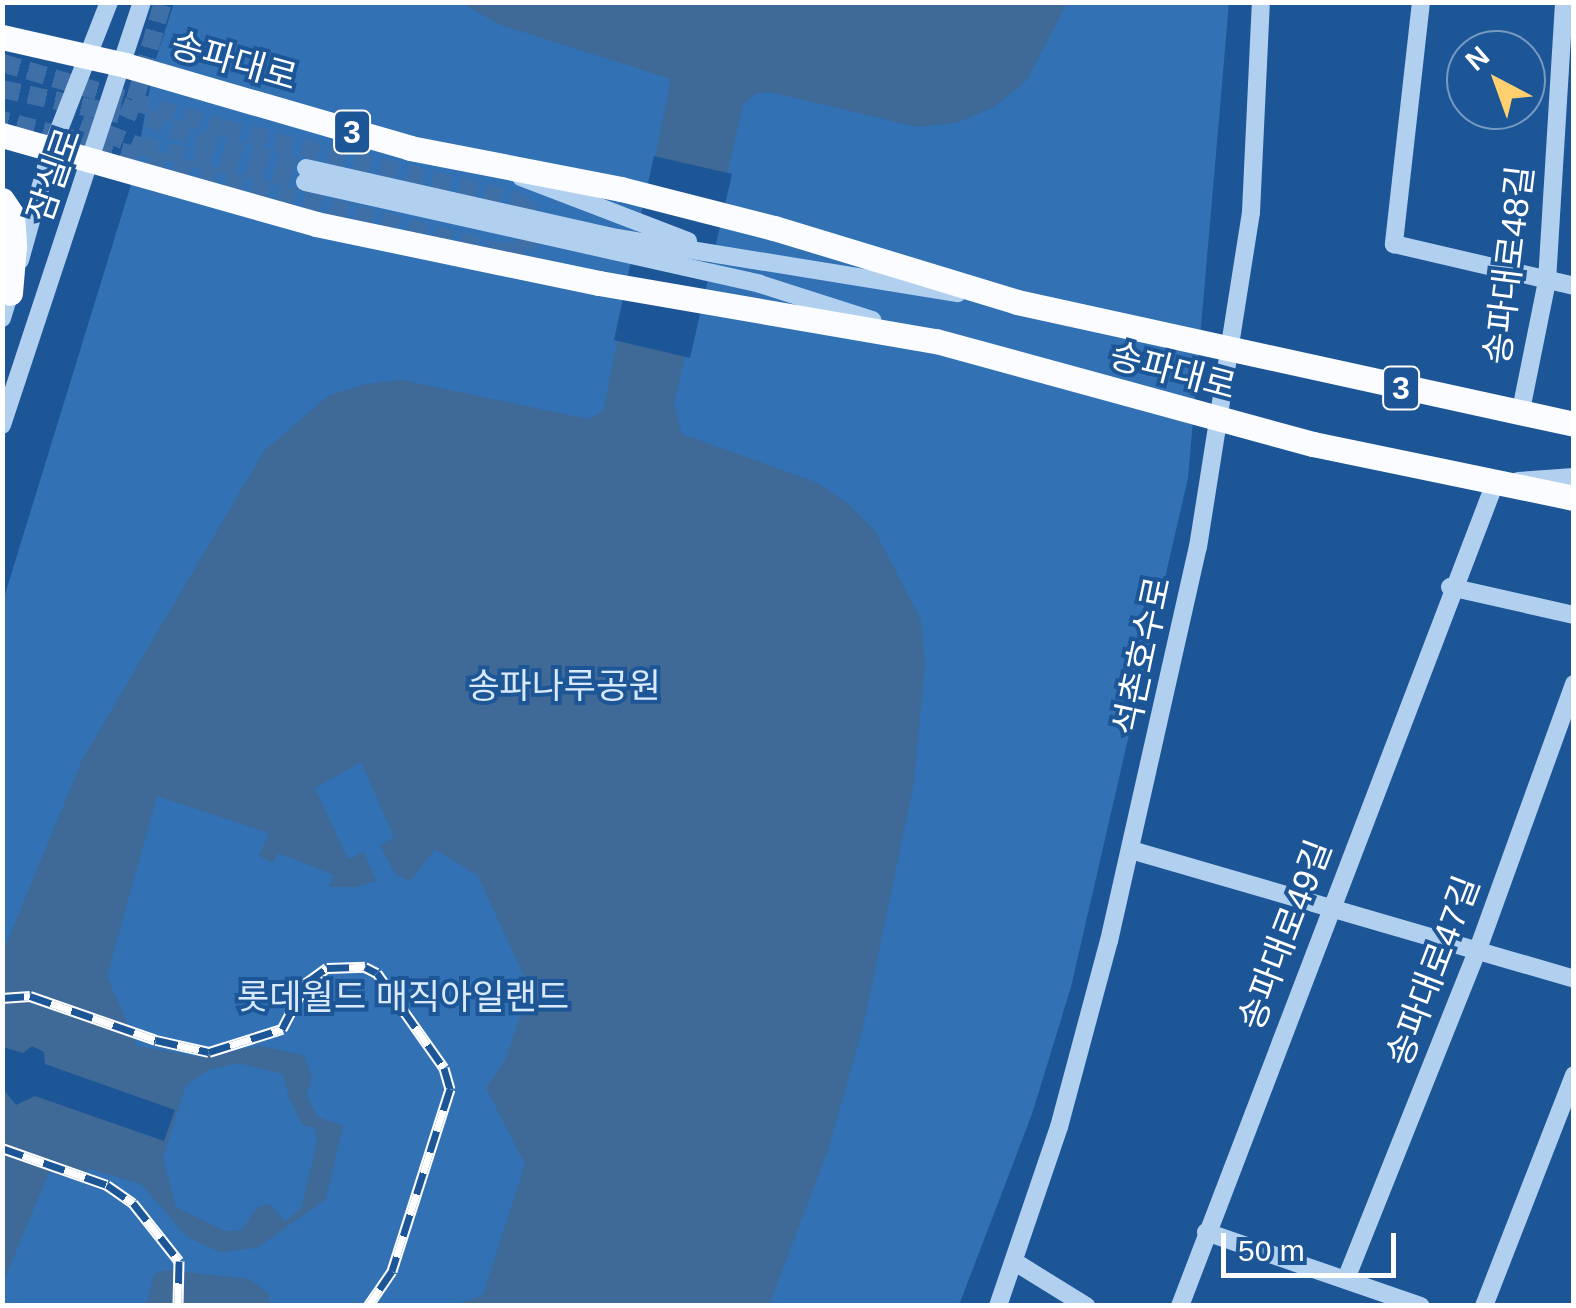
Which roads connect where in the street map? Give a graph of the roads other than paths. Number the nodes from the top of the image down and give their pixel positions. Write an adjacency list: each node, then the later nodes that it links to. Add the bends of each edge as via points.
1 (108, 2): 7 (street, 잠실로)
2 (142, 2): 8 (street, 잠실로)
3 (1261, 2): 22 (street, 석촌호수로, via 1251,212)
4 (1421, 2): 16 (street, via 1394,244)
5 (1564, 2): 16 (street, 송파대로48길)
6 (2, 37): 7 (main road, 송파대로 / 3)
7 (88, 55): 8 (main road, 송파대로 / 3); 10 (street, 잠실로)
8 (125, 64): 11 (street, 잠실로); 12 (main road, 송파대로 / 3)
9 (2, 135): 10 (main road, 3)
10 (52, 150): 11 (main road, 3); 18 (street, 잠실로)
11 (93, 163): 21 (main road, 송파대로 / 3, via 316,224 599,283); 26 (street, 잠실로)
12 (499, 168): 15 (street); 19 (main road, 송파대로 / 3, via 621,189 774,228)
13 (305, 175): 15 (street)
14 (2, 200): 18 (main road, via 12,215)
15 (611, 235): 19 (street); 21 (street)
16 (1547, 281): 17 (street); 23 (street, 송파대로48길)
17 (1574, 286)
18 (10, 292): 20 (street, 잠실로)
19 (1017, 302): 22 (main road, 송파대로 / 3)
20 (2, 318)
21 (936, 341): 24 (main road, 송파대로 / 3)
22 (1229, 350): 23 (main road, 송파대로 / 3); 24 (street, 석촌호수로)
23 (1520, 415): 25 (main road, 송파대로 / 3)
24 (1220, 420): 28 (main road, 송파대로 / 3); 33 (street, 석촌호수로)
25 (1574, 424)
26 (2, 425)
27 (1574, 476): 28 (street)
28 (1502, 481): 29 (main road, 송파대로 / 3); 30 (street, 송파대로49길)
29 (1574, 498)
30 (1450, 587): 31 (street); 34 (street, 송파대로49길)
31 (1574, 614)
32 (1574, 684): 35 (street, 송파대로47길)
33 (1131, 850): 34 (street); 39 (street, 석촌호수로, via 1059,1127)
34 (1330, 911): 35 (street); 38 (street, 송파대로49길)
35 (1477, 952): 36 (street); 40 (street, 송파대로47길)
36 (1574, 979)
37 (1574, 1075): 45 (street)
38 (1206, 1232): 40 (street); 43 (street, 송파대로49길)
39 (1015, 1262): 41 (street, 석촌호수로); 42 (street)
40 (1346, 1279): 44 (street)
41 (998, 1306)
42 (1086, 1306)
43 (1180, 1306)
44 (1421, 1306)
45 (1484, 1306)

